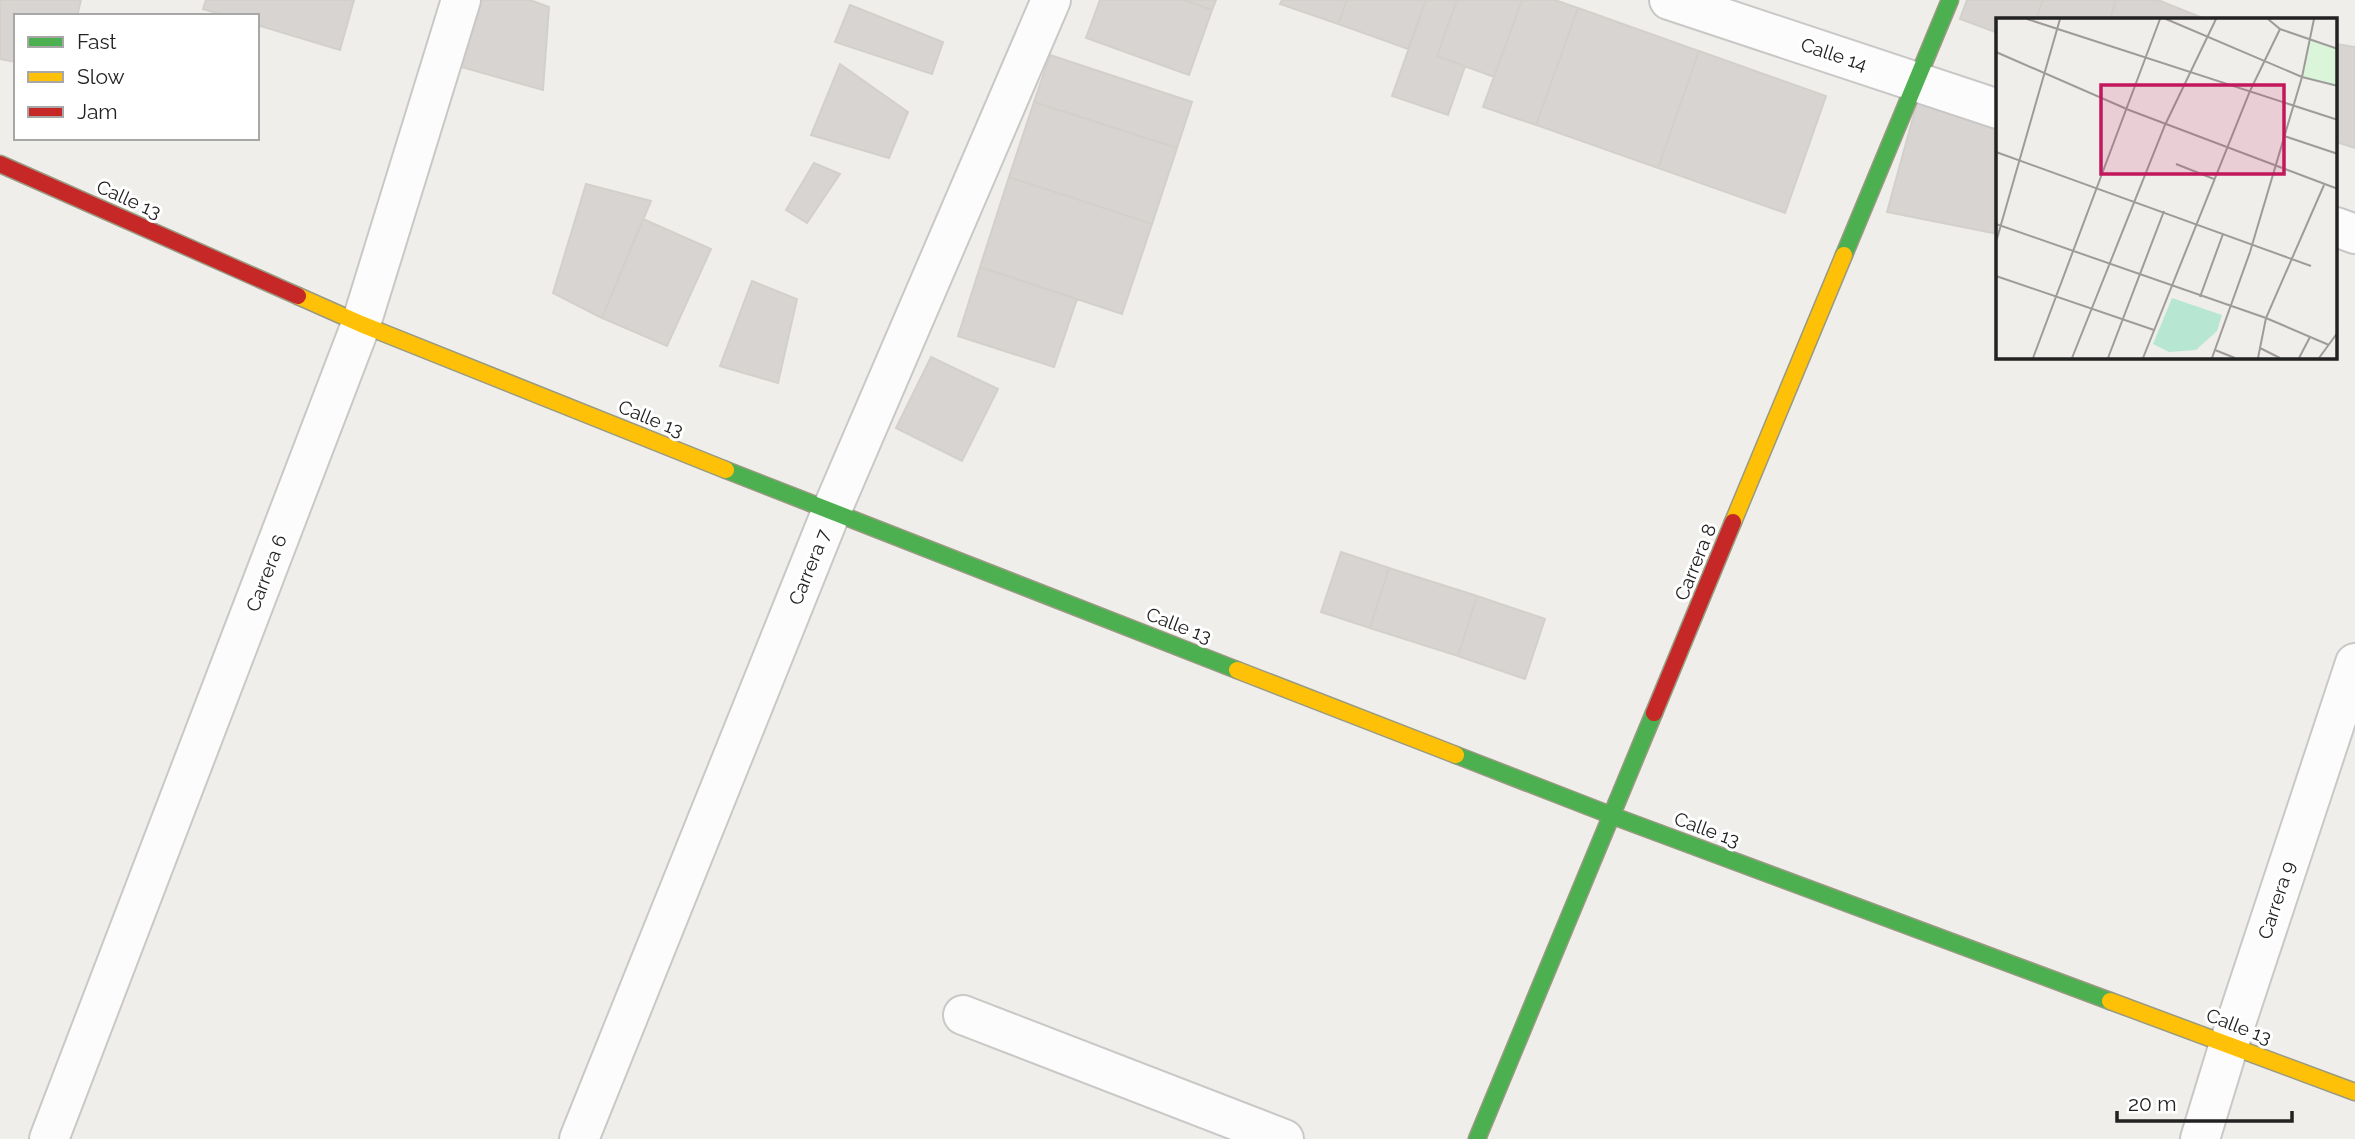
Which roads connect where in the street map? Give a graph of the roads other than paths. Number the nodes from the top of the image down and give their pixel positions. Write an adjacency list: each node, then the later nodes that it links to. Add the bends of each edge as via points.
1 (461, 0): 10 (street, Carrera 6)
2 (1051, 0): 11 (street, Carrera 7)
3 (1668, 0): 5 (street, Calle 14)
4 (1950, 0): 5 (street, Carrera 8)
5 (1915, 80): 6 (street, Calle 14); 13 (street, Carrera 8)
6 (1996, 108)
7 (0, 164): 10 (street, Calle 13)
8 (2338, 228): 9 (street)
9 (2355, 234)
10 (361, 324): 11 (street, Calle 13); 17 (street, Carrera 6)
11 (831, 512): 13 (street, Calle 13); 18 (street, Carrera 7)
12 (2355, 663): 15 (street, Carrera 9)
13 (1613, 816): 15 (street, Calle 13); 20 (street, Carrera 8)
14 (963, 1016): 19 (street)
15 (2229, 1045): 16 (street, Calle 13); 21 (street, Carrera 9)
16 (2355, 1092)
17 (49, 1139)
18 (579, 1139)
19 (1284, 1139)
20 (1477, 1139)
21 (2200, 1139)

